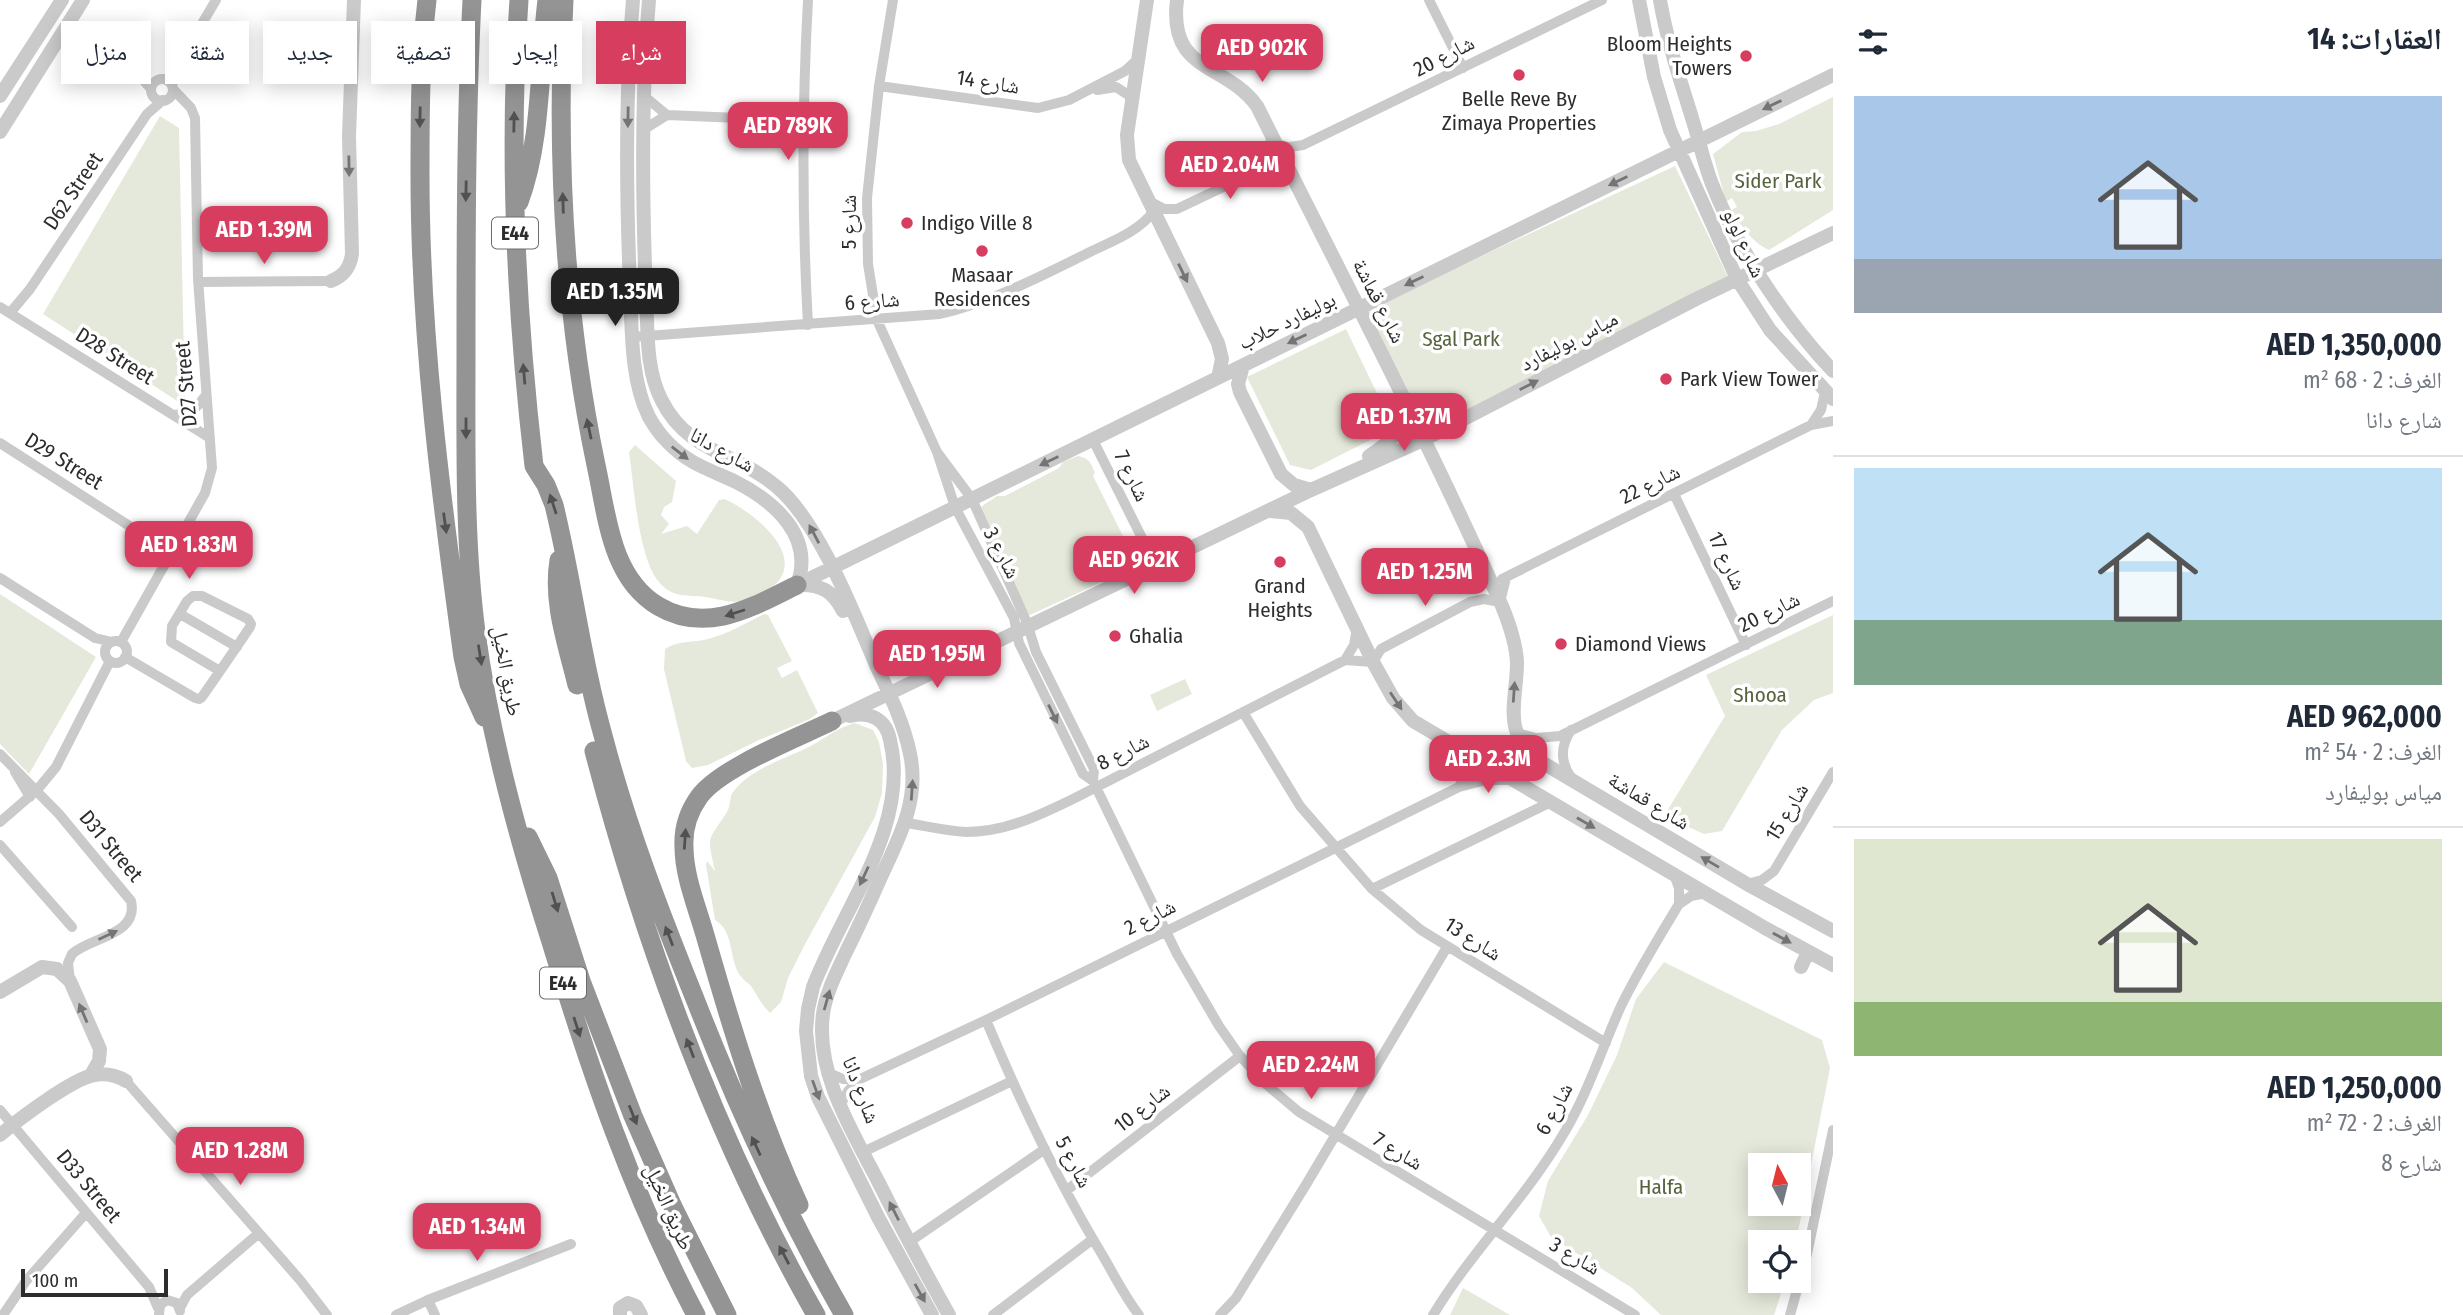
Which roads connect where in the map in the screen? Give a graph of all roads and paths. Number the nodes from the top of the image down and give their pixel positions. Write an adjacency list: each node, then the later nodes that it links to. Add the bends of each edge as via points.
1 (62, 0): 37 (street)
2 (72, 0): 21 (street)
3 (83, 0): 22 (street)
4 (216, 0): 23 (street)
5 (354, 0): 59 (street, one-way to 59, via 349,136 352,254 347,269)
6 (427, 0): 114 (highway, one-way to 114, via 419,122 428,370 466,671)
7 (472, 0): 114 (highway, طريق الخيل / E44, one-way to 114, via 466,201 467,490 476,631)
8 (519, 0): 53 (highway, E44, one-way to 8)
9 (547, 0): 53 (highway, via 534,147)
10 (564, 0): 94 (highway, one-way to 10, via 740,613 698,618 658,606 622,568 587,422 572,320 562,167)
11 (633, 0): 66 (street, شارع دانا, one-way to 66, via 628,168)
12 (649, 0): 38 (street, شارع دانا)
13 (808, 0): 44 (street)
14 (893, 0): 33 (street, شارع 5)
15 (1147, 0): 25 (street)
16 (1177, 0): 47 (street, شارع قماشة, via 1177,27 1186,50 1204,67 1245,91)
17 (1429, 0): 26 (street)
18 (1602, 0): 26 (street, شارع 20)
19 (1660, 0): 48 (street, شارع لولو)
20 (1637, 2): 50 (street, شارع لولو, via 1654,77)
21 (64, 21)
22 (70, 21)
23 (204, 21)
24 (61, 35): 46 (street)
25 (1140, 55): 36 (street, شارع 14, via 1125,71); 39 (street)
26 (1463, 68): 49 (street, شارع 20)
27 (1811, 71): 35 (street)
28 (1833, 75): 35 (street, بوليفارد حلاب)
29 (165, 76): 32 (street)
30 (151, 82): 32 (street)
31 (174, 84): 34 (street)
32 (155, 85): 34 (street, via 168,80); 40 (street, via 156,99); 42 (street, D62 Street)
33 (879, 86): 36 (street, شارع 14, via 1038,108); 63 (street, شارع 5, via 866,231)
34 (173, 87): 40 (street); 41 (street, D27 Street)
35 (1803, 90): 48 (street, بوليفارد حلاب, one-way to 48)
36 (1087, 91): 39 (street, شارع 14, via 1116,87)
37 (0, 96)
38 (644, 96): 43 (street); 45 (street, شارع دانا)
39 (1133, 98): 52 (street, via 1127,148)
40 (165, 100): 41 (street); 42 (street, D62 Street)
41 (186, 104): 60 (street, D27 Street, via 195,118)
42 (147, 114): 62 (street, D62 Street, via 30,289)
43 (667, 116): 44 (street); 45 (street)
44 (804, 123): 64 (street)
45 (643, 130): 65 (street, شارع دانا)
46 (0, 132)
47 (1274, 139): 49 (street, شارع 20, via 1289,147); 51 (street, شارع قماشة); 52 (street, via 1269,160 1259,170 1177,209)
48 (1699, 141): 50 (street, بوليفارد حلاب); 57 (street, شارع لولو, via 1713,186)
49 (1303, 145): 51 (street)
50 (1679, 150): 58 (street, شارع لولو); 61 (street, بوليفارد حلاب, one-way to 61)
51 (1289, 169): 61 (street, شارع قماشة)
52 (1150, 206): 54 (street, شارع 6); 56 (street)
53 (515, 213): 87 (highway, E44, one-way to 53, via 551,495 534,466 519,320)
54 (1137, 228): 56 (street); 63 (street, شارع 6, via 986,301 940,314)
55 (1833, 233): 57 (street, مياس بوليفارد)
56 (1164, 234): 69 (street, one-way to 69, via 1221,351)
57 (1757, 270): 58 (street, مياس بوليفارد); 68 (street, شارع لولو, via 1787,316)
58 (1737, 279): 71 (street, شارع لولو, via 1770,330); 77 (street, مياس بوليفارد, one-way to 58)
59 (331, 281): 60 (street)
60 (198, 282): 70 (street, D27 Street)
61 (1359, 309): 67 (street, بوليفارد حلاب, one-way to 67); 72 (street, شارع قماشة)
62 (9, 313): 73 (street, D28 Street)
63 (877, 320): 64 (street, شارع 6); 80 (street, شارع 3)
64 (808, 325): 65 (street, شارع 6)
65 (649, 336): 66 (street, شارع 6); 90 (street, شارع دانا, one-way to 65, via 803,515 786,495 755,471 699,443 674,420 654,381)
66 (633, 337): 94 (street, شارع دانا, one-way to 94, via 638,386 654,425 684,456 744,486 787,521 802,551)
67 (1243, 366): 69 (street, بوليفارد حلاب); 82 (street, via 1240,392 1281,474 1294,485)
68 (1833, 371)
69 (1218, 378): 78 (street, بوليفارد حلاب)
70 (205, 395): 73 (street, via 194,410); 76 (street, D27 Street)
71 (1829, 396): 75 (street)
72 (1408, 406): 77 (street, شارع قماشة); 81 (street, via 1393,439)
73 (175, 415): 76 (street, D28 Street)
74 (1833, 421): 75 (street, شارع 22)
75 (1811, 425): 83 (street, شارع 22)
76 (210, 438): 88 (street, D27 Street, via 210,480)
77 (1425, 439): 81 (street, مياس بوليفارد); 93 (street, شارع قماشة)
78 (1093, 440): 84 (street, بوليفارد حلاب, one-way to 84); 89 (street, شارع 7)
79 (0, 443): 88 (street, D29 Street)
80 (937, 452): 84 (street, شارع 3); 85 (street, شارع 3)
81 (1352, 472): 82 (street, مياس بوليفارد)
82 (1311, 490): 86 (street, مياس بوليفارد)
83 (1674, 494): 92 (street, شارع 22); 103 (street, شارع 17)
84 (972, 499): 85 (street, بوليفارد حلاب); 99 (street, شارع 3)
85 (956, 507): 90 (street, بوليفارد حلاب); 99 (street, شارع 3)
86 (1269, 512): 89 (street, مياس بوليفارد); 98 (street, via 1291,513 1308,527)
87 (562, 543): 171 (highway, one-way to 87, via 733,1095 646,876 595,706); 185 (highway, one-way to 87, via 722,1125 644,922 603,787 559,608 556,582)
88 (172, 550): 102 (street, D27 Street)
89 (1156, 566): 99 (street, مياس بوليفارد)
90 (832, 568): 94 (street, بوليفارد حلاب); 100 (street, شارع دانا)
91 (0, 578): 101 (street)
92 (1506, 578): 93 (street, شارع 22); 96 (street)
93 (1490, 579): 96 (street, شارع قماشة)
94 (797, 585): 100 (street, شارع دانا, via 827,590)
95 (1833, 601): 103 (street, شارع 20)
96 (1500, 602): 108 (street, via 1470,602 1381,649); 115 (street, شارع قماشة, one-way to 96, via 1516,652)
97 (180, 614): 104 (street); 104 (street, via 193,596 202,596 248,619 250,627); 109 (street, via 170,632 171,642)
98 (1357, 628): 107 (street); 108 (street)
99 (1022, 630): 110 (street, مياس بوليفارد); 121 (street, شارع 3, via 1022,651 1083,774)
100 (863, 635): 110 (street, شارع دانا)
101 (95, 638): 102 (street); 105 (street)
102 (117, 642): 105 (street, via 107,646); 106 (street, via 127,649)
103 (1745, 645): 113 (street, شارع 20)
104 (237, 648): 109 (street)
105 (107, 656): 106 (street, via 118,662); 123 (street, via 56,767)
106 (125, 657): 109 (street, via 199,699)
107 (1345, 660): 108 (street); 111 (street, شارع 8)
108 (1373, 662): 116 (street, one-way to 116, via 1402,710)
109 (220, 671)
110 (889, 693): 112 (street, مياس بوليفارد); 127 (street, شارع دانا, one-way to 110, via 912,798 912,760)
111 (1243, 712): 121 (street, شارع 8); 129 (street, via 1284,783)
112 (831, 721): 171 (highway, one-way to 112, via 814,1240 736,1039 695,899 684,844 689,815 712,783); 187 (street, شارع دانا, one-way to 187, via 864,714 884,724 894,756 894,790 878,848 813,987 807,1009 807,1054 818,1097)
113 (1571, 730): 115 (street, شارع 20, via 1548,738); 119 (street, via 1562,760)
114 (494, 733): 125 (highway, طريق الخيل / E44)
115 (1516, 733): 119 (street, شارع قماشة, via 1528,752)
116 (1458, 748): 120 (street); 122 (street, via 1466,767)
117 (0, 754): 123 (street, D31 Street)
118 (1833, 772): 130 (street, شارع 15)
119 (1572, 779): 132 (street, شارع قماشة, one-way to 119)
120 (1515, 781): 122 (street, شارع 2, via 1486,780); 124 (street)
121 (1095, 784): 127 (street, شارع 8, via 1032,818 999,829 956,831); 138 (street, شارع 3)
122 (1459, 787): 129 (street, شارع 2)
123 (33, 793): 126 (street); 144 (street, D31 Street, one-way to 123, via 72,954 126,925 133,907 129,897)
124 (1551, 802): 131 (street, one-way to 131); 133 (street)
125 (515, 819): 183 (highway, طريق الخيل / E44, one-way to 183, via 612,1130 659,1242); 184 (highway, one-way to 184, via 548,878 581,981 638,1128)
126 (0, 822)
127 (906, 823): 150 (street, شارع دانا, one-way to 127, via 823,1037 828,993)
128 (0, 845): 137 (street)
129 (1335, 848): 133 (street, شارع 13); 138 (street, شارع 2)
130 (1774, 872): 132 (street, شارع 15); 135 (street, شارع 15)
131 (1674, 874): 134 (street); 136 (street)
132 (1747, 884): 135 (street, شارع قماشة)
133 (1372, 889): 140 (street, شارع 13)
134 (1706, 893): 136 (street); 141 (street, one-way to 141)
135 (1777, 901): 139 (street, شارع قماشة)
136 (1679, 904): 148 (street, شارع 6, via 1631,987)
137 (72, 927)
138 (1165, 930): 146 (street, شارع 2); 149 (street, شارع 7)
139 (1833, 931)
140 (1447, 947): 148 (street, شارع 13); 160 (street)
141 (1808, 952): 142 (street); 143 (street)
142 (1833, 965)
143 (1801, 967)
144 (70, 981): 145 (street, via 47,966); 147 (street, one-way to 144)
145 (0, 992)
146 (986, 1020): 152 (street, شارع 2); 154 (street, شارع 5)
147 (97, 1043): 151 (street, via 100,1055); 153 (street)
148 (1606, 1043): 166 (street, شارع 6, via 1566,1131)
149 (1240, 1056): 160 (street, شارع 7, via 1267,1085); 164 (street, شارع 10)
150 (828, 1073): 152 (street); 155 (street, شارع دانا)
151 (91, 1075): 153 (street, via 109,1074); 157 (street)
152 (858, 1080): 155 (street, شارع 2)
153 (126, 1081): 167 (street)
154 (1012, 1082): 161 (street, شارع 5); 162 (street)
155 (841, 1104): 162 (street, شارع دانا)
156 (0, 1110): 157 (street, D33 Street)
157 (12, 1125): 159 (street); 165 (street, D33 Street)
158 (1833, 1130): 163 (street)
159 (0, 1135)
160 (1335, 1135): 166 (street, شارع 7); 190 (street, via 1236,1298)
161 (1045, 1149): 164 (street, شارع 5); 169 (street)
162 (863, 1152): 169 (street, شارع دانا, one-way to 162)
163 (1829, 1165): 193 (street)
164 (1067, 1190): 168 (street, شارع 5)
165 (89, 1216): 174 (street, D33 Street); 177 (street, via 26,1281)
166 (1494, 1231): 191 (street, شارع 6); 192 (street, شارع 3)
167 (259, 1234): 172 (street); 178 (street)
168 (1093, 1239): 176 (street, شارع 5); 189 (street)
169 (909, 1242): 188 (street, شارع دانا)
170 (572, 1244): 173 (street)
171 (822, 1276): 186 (highway)
172 (187, 1295): 174 (street); 175 (street)
173 (428, 1300): 179 (street); 180 (street)
174 (161, 1308): 175 (street, D33 Street, via 177,1303)
175 (180, 1312)
176 (1135, 1313)
177 (3, 1315)
178 (327, 1315)
179 (396, 1315)
180 (435, 1315)
181 (620, 1315): 182 (street, via 620,1308 628,1303)
182 (641, 1315)
183 (696, 1315)
184 (727, 1315)
185 (816, 1315)
186 (844, 1315)
187 (932, 1315)
188 (948, 1315)
189 (993, 1315)
190 (1220, 1315)
191 (1433, 1315)
192 (1635, 1315)
193 (1790, 1315)

